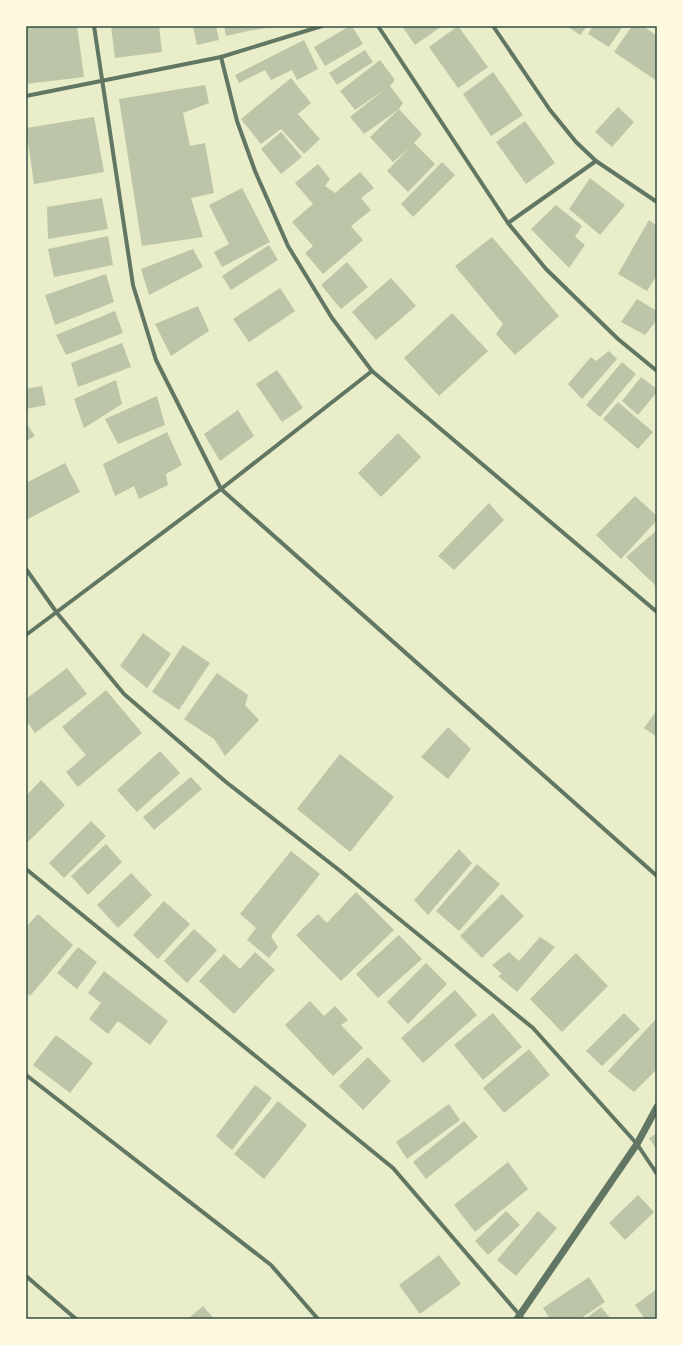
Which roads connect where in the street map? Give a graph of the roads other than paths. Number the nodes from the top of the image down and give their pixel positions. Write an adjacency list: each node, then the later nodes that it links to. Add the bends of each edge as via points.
1 (94, 26): 6 (street)
2 (322, 26): 5 (street)
3 (378, 26): 10 (street)
4 (493, 26): 8 (street, via 550,110 576,142)
5 (221, 57): 6 (street); 11 (street, via 240,128 255,171 288,246 332,318)
6 (102, 82): 7 (street); 13 (street, via 133,285 156,360)
7 (26, 96)
8 (596, 161): 9 (street); 10 (street)
9 (657, 202)
10 (508, 223): 12 (street, via 546,269 618,339)
11 (372, 371): 13 (street); 15 (street)
12 (657, 371)
13 (221, 489): 16 (street); 19 (street)
14 (26, 569): 16 (street)
15 (657, 612)
16 (57, 613): 17 (street); 22 (street, via 124,694 226,782 533,1028)
17 (26, 635)
18 (26, 869): 25 (street, via 393,1168)
19 (657, 876)
20 (26, 1075): 27 (street, via 271,1265)
21 (657, 1108): 22 (street)
22 (637, 1144): 23 (street); 25 (street)
23 (657, 1174)
24 (26, 1276): 26 (street)
25 (520, 1318)
26 (76, 1319)
27 (318, 1319)

